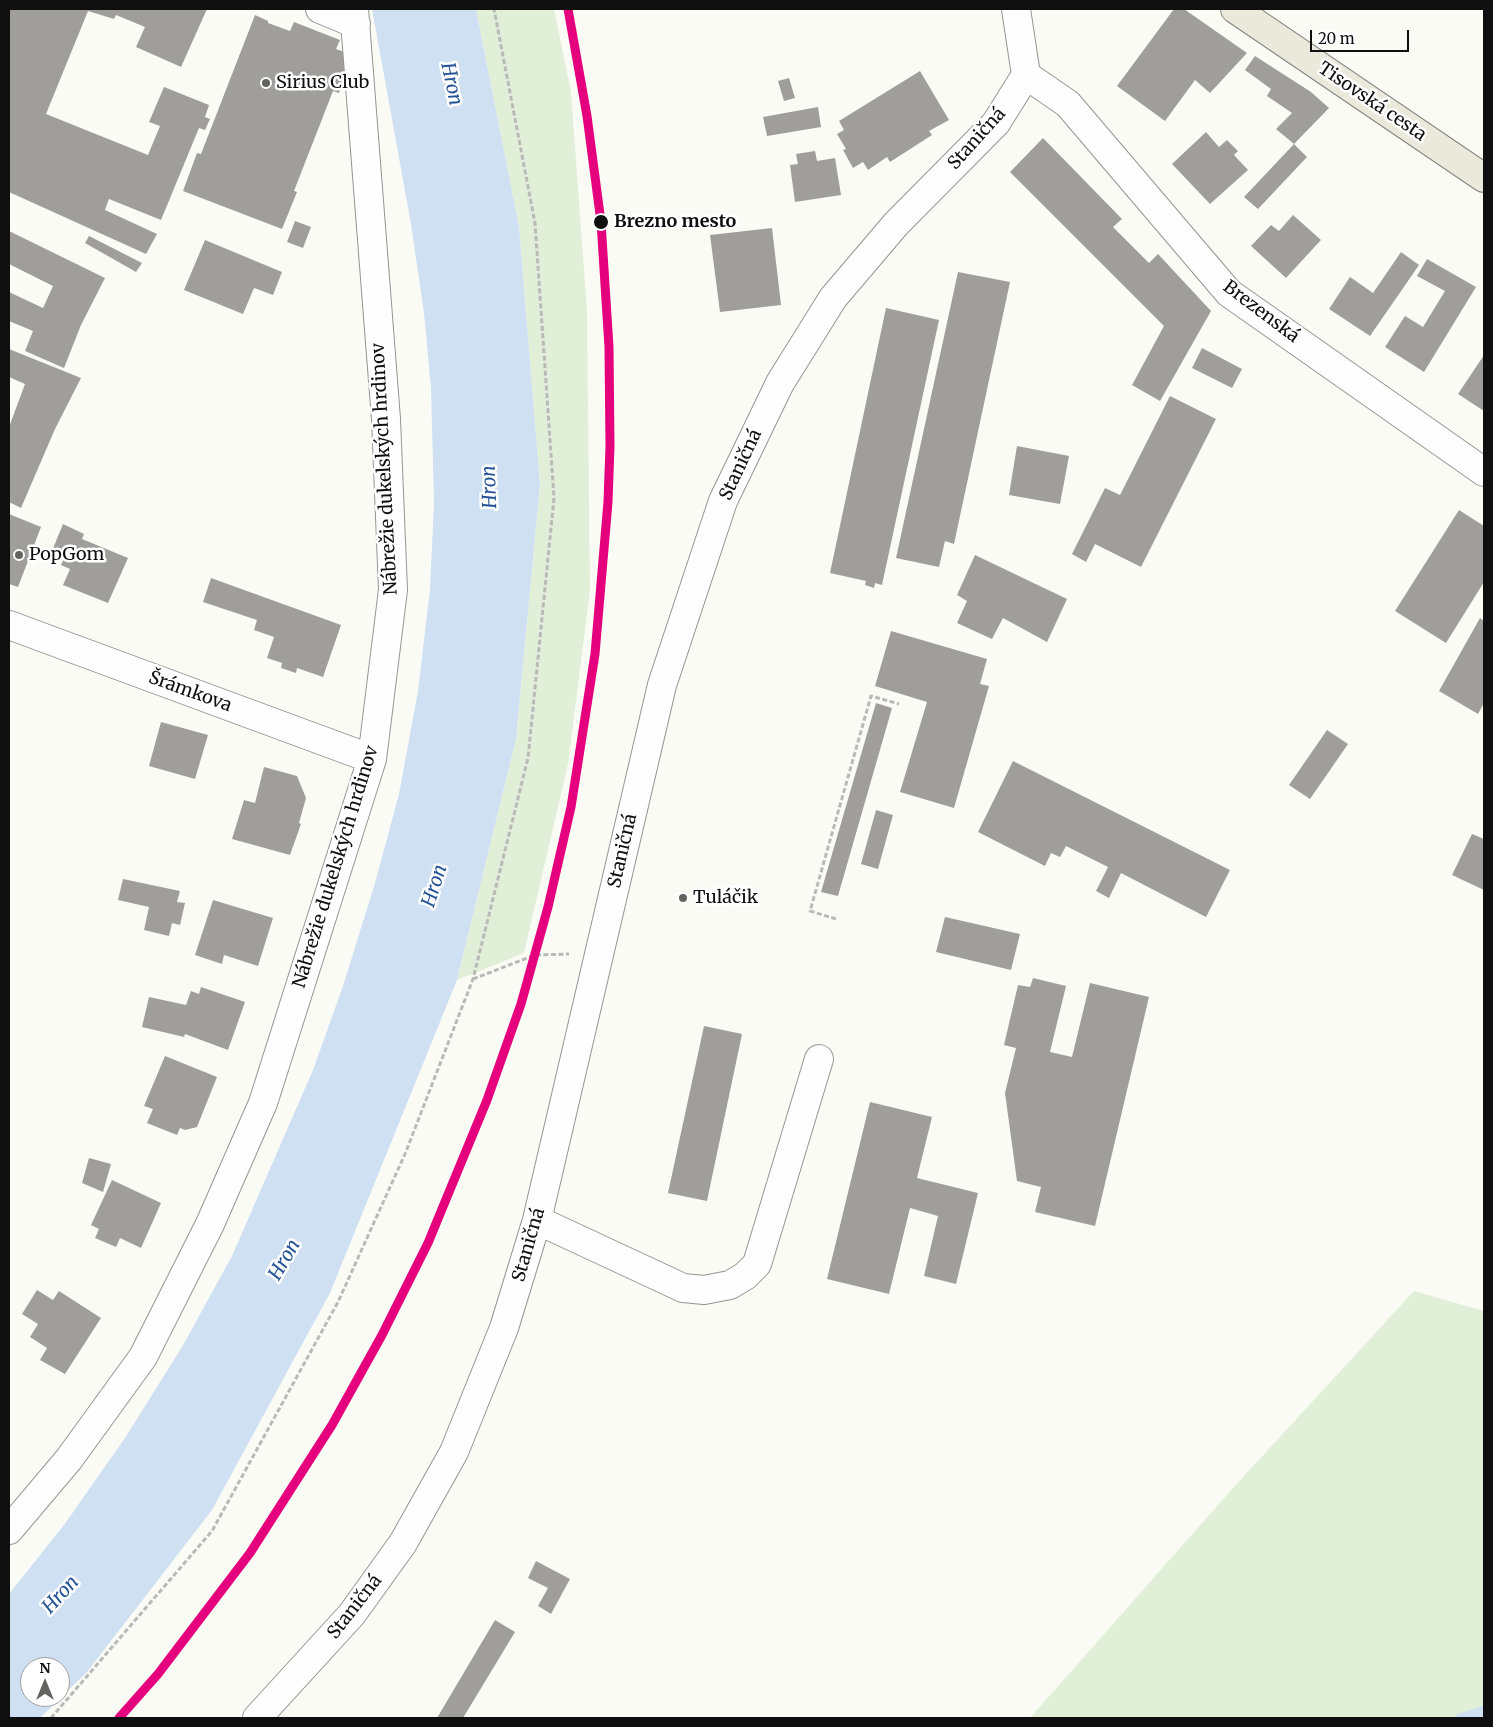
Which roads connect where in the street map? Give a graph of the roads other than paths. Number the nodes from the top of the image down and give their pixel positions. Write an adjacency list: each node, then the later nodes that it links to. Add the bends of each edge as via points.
1 (320, 9): 4 (street)
2 (1016, 9): 5 (street)
3 (1235, 9): 6 (main road, Tisovská cesta)
4 (355, 16): 9 (street, Nábrežie dukelských hrdinov, via 386,419 393,590)
5 (1026, 75): 7 (street, Brezenská, via 1068,104 1229,292); 11 (street, Staničná, via 996,123 896,224 833,298 780,383 723,502 662,685)
6 (1484, 178)
7 (1484, 472)
8 (9, 625): 9 (street, Šrámkova)
9 (372, 759): 12 (street, Nábrežie dukelských hrdinov, via 263,1103 210,1224 143,1357 69,1459)
10 (819, 1059): 11 (street, via 757,1264 745,1276 730,1284 704,1290 683,1288)
11 (537, 1220): 13 (street, Staničná, via 504,1328 454,1452 403,1543 352,1614)
12 (9, 1530)
13 (257, 1718)

